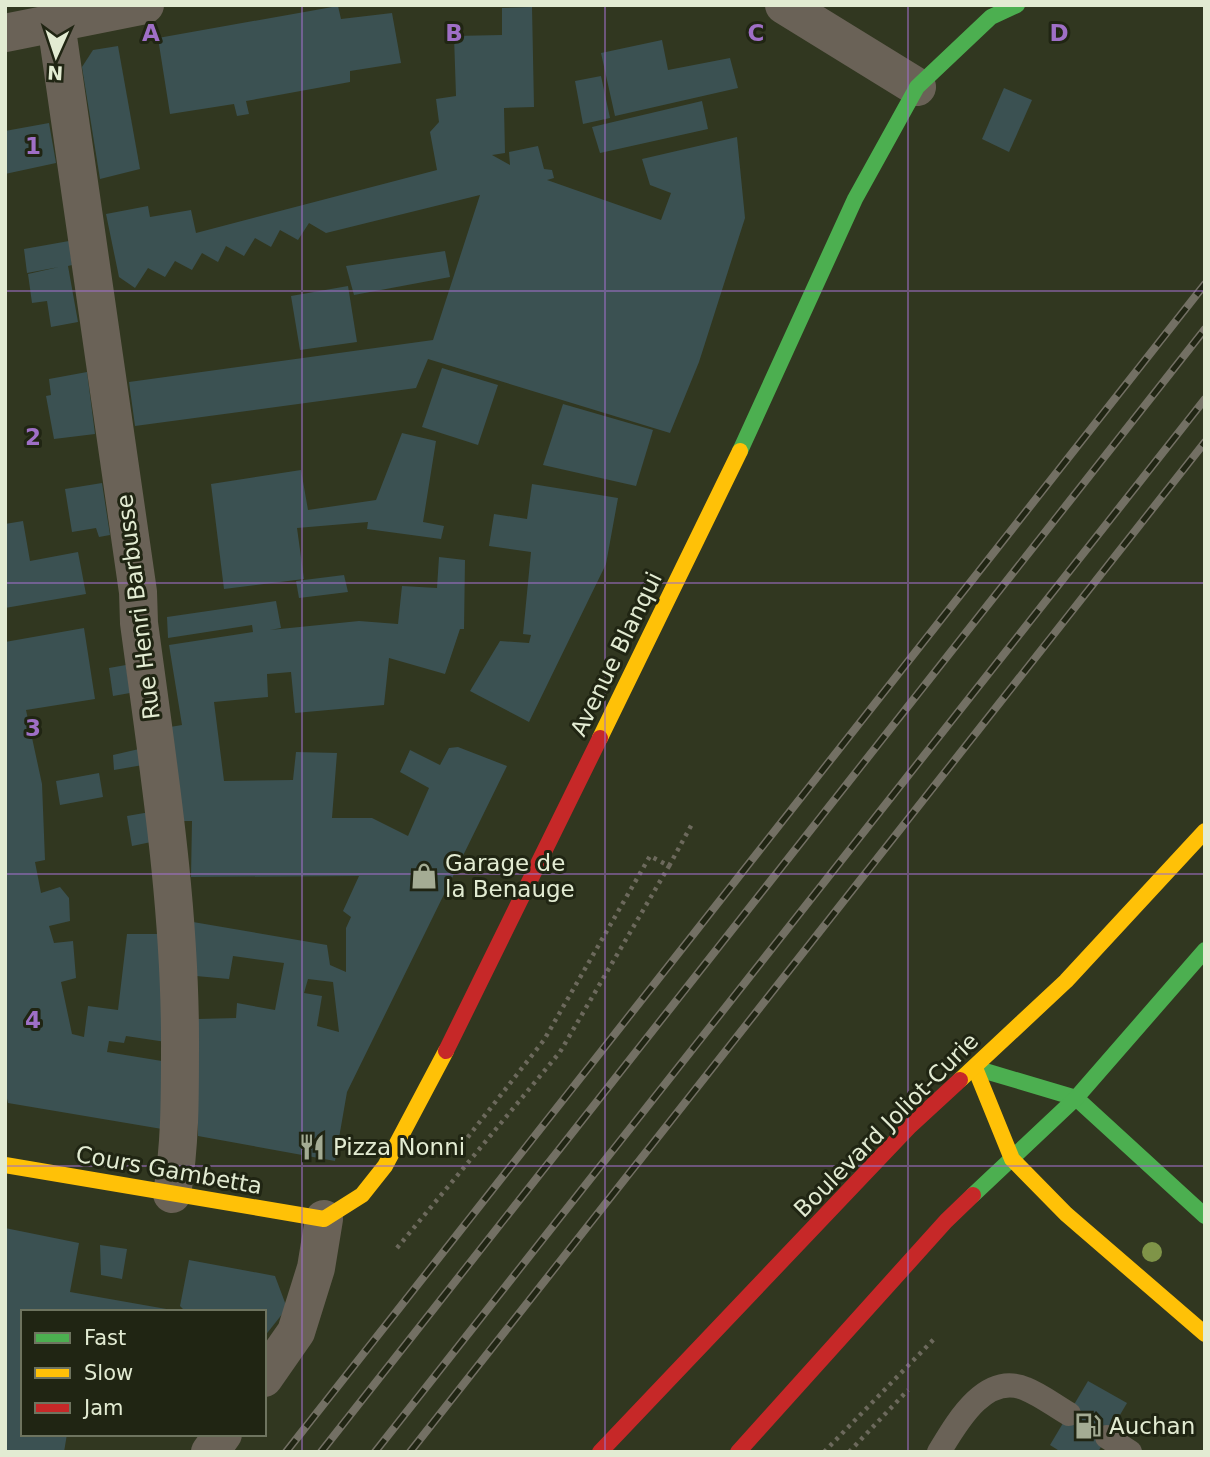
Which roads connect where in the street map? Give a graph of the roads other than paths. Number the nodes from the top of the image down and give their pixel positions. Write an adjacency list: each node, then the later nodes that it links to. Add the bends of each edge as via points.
1 (145, 5): 4 (street)
2 (784, 5): 6 (street)
3 (997, 9): 6 (main road, Avenue Blanqui)
4 (56, 23): 5 (street); 13 (street, Rue Henri Barbusse, via 138,592 172,875 180,1024 180,1144)
5 (5, 33)
6 (918, 87): 15 (main road, Avenue Blanqui, via 855,199 730,473 407,1129 362,1195)
7 (1205, 831): 9 (main road, Boulevard Joliot-Curie, via 1073,974)
8 (1205, 950): 10 (main road)
9 (975, 1068): 10 (main road); 11 (main road); 22 (main road, Boulevard Joliot-Curie, via 910,1125)
10 (1076, 1098): 11 (main road); 14 (main road)
11 (1012, 1159): 16 (main road, via 1066,1214); 23 (main road, via 946,1221)
12 (5, 1165): 13 (main road, Cours Gambetta)
13 (172, 1194): 15 (main road, Cours Gambetta)
14 (1205, 1216)
15 (324, 1219): 17 (street, via 316,1268 296,1332)
16 (1205, 1334)
17 (266, 1375)
18 (1069, 1414): 24 (lane, via 1023,1387 1002,1386 981,1395 960,1417)
19 (221, 1436): 21 (street)
20 (1107, 1437): 25 (lane)
21 (209, 1452)
22 (600, 1452)
23 (737, 1452)
24 (939, 1452)
25 (1130, 1452)

